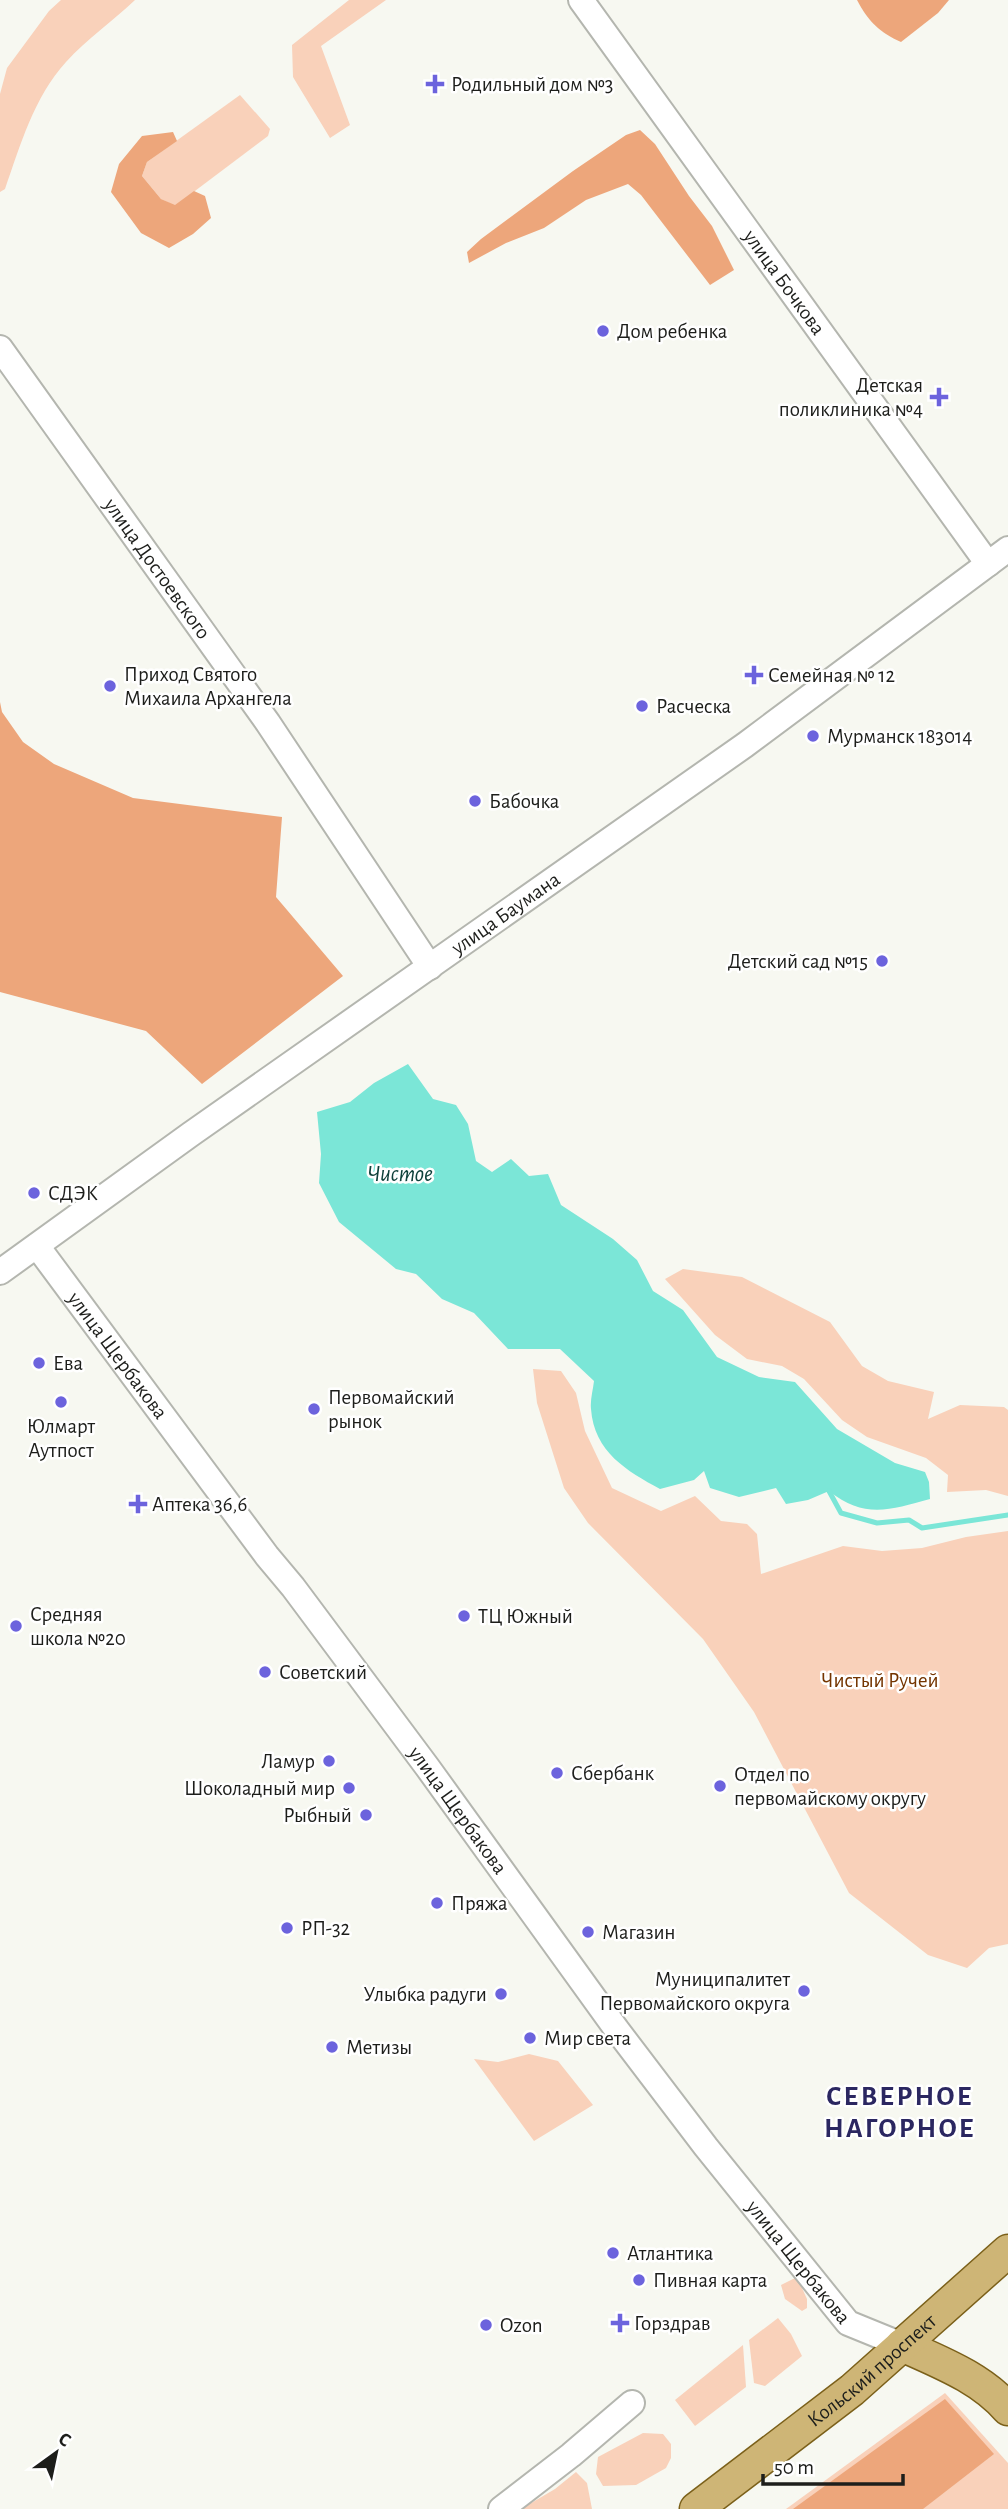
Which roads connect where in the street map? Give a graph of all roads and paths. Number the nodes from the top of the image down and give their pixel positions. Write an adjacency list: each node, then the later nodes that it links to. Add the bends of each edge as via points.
1 (581, 0): 3 (street, улица Бочкова, via 770,263)
2 (0, 348): 4 (street, улица Достоевского, via 268,723)
3 (998, 557): 4 (street, улица Баумана, via 745,745)
4 (430, 967): 5 (street, улица Баумана)
5 (37, 1246): 6 (street, улица Баумана); 8 (street, улица Щербакова, via 421,1757 706,2147 848,2322)
6 (0, 1272)
7 (1008, 2251): 8 (main road, Кольский проспект)
8 (902, 2345): 10 (main road, via 959,2371); 12 (main road, Кольский проспект, via 852,2390)
9 (632, 2403): 11 (street)
10 (1008, 2409)
11 (501, 2509)
12 (696, 2509)

